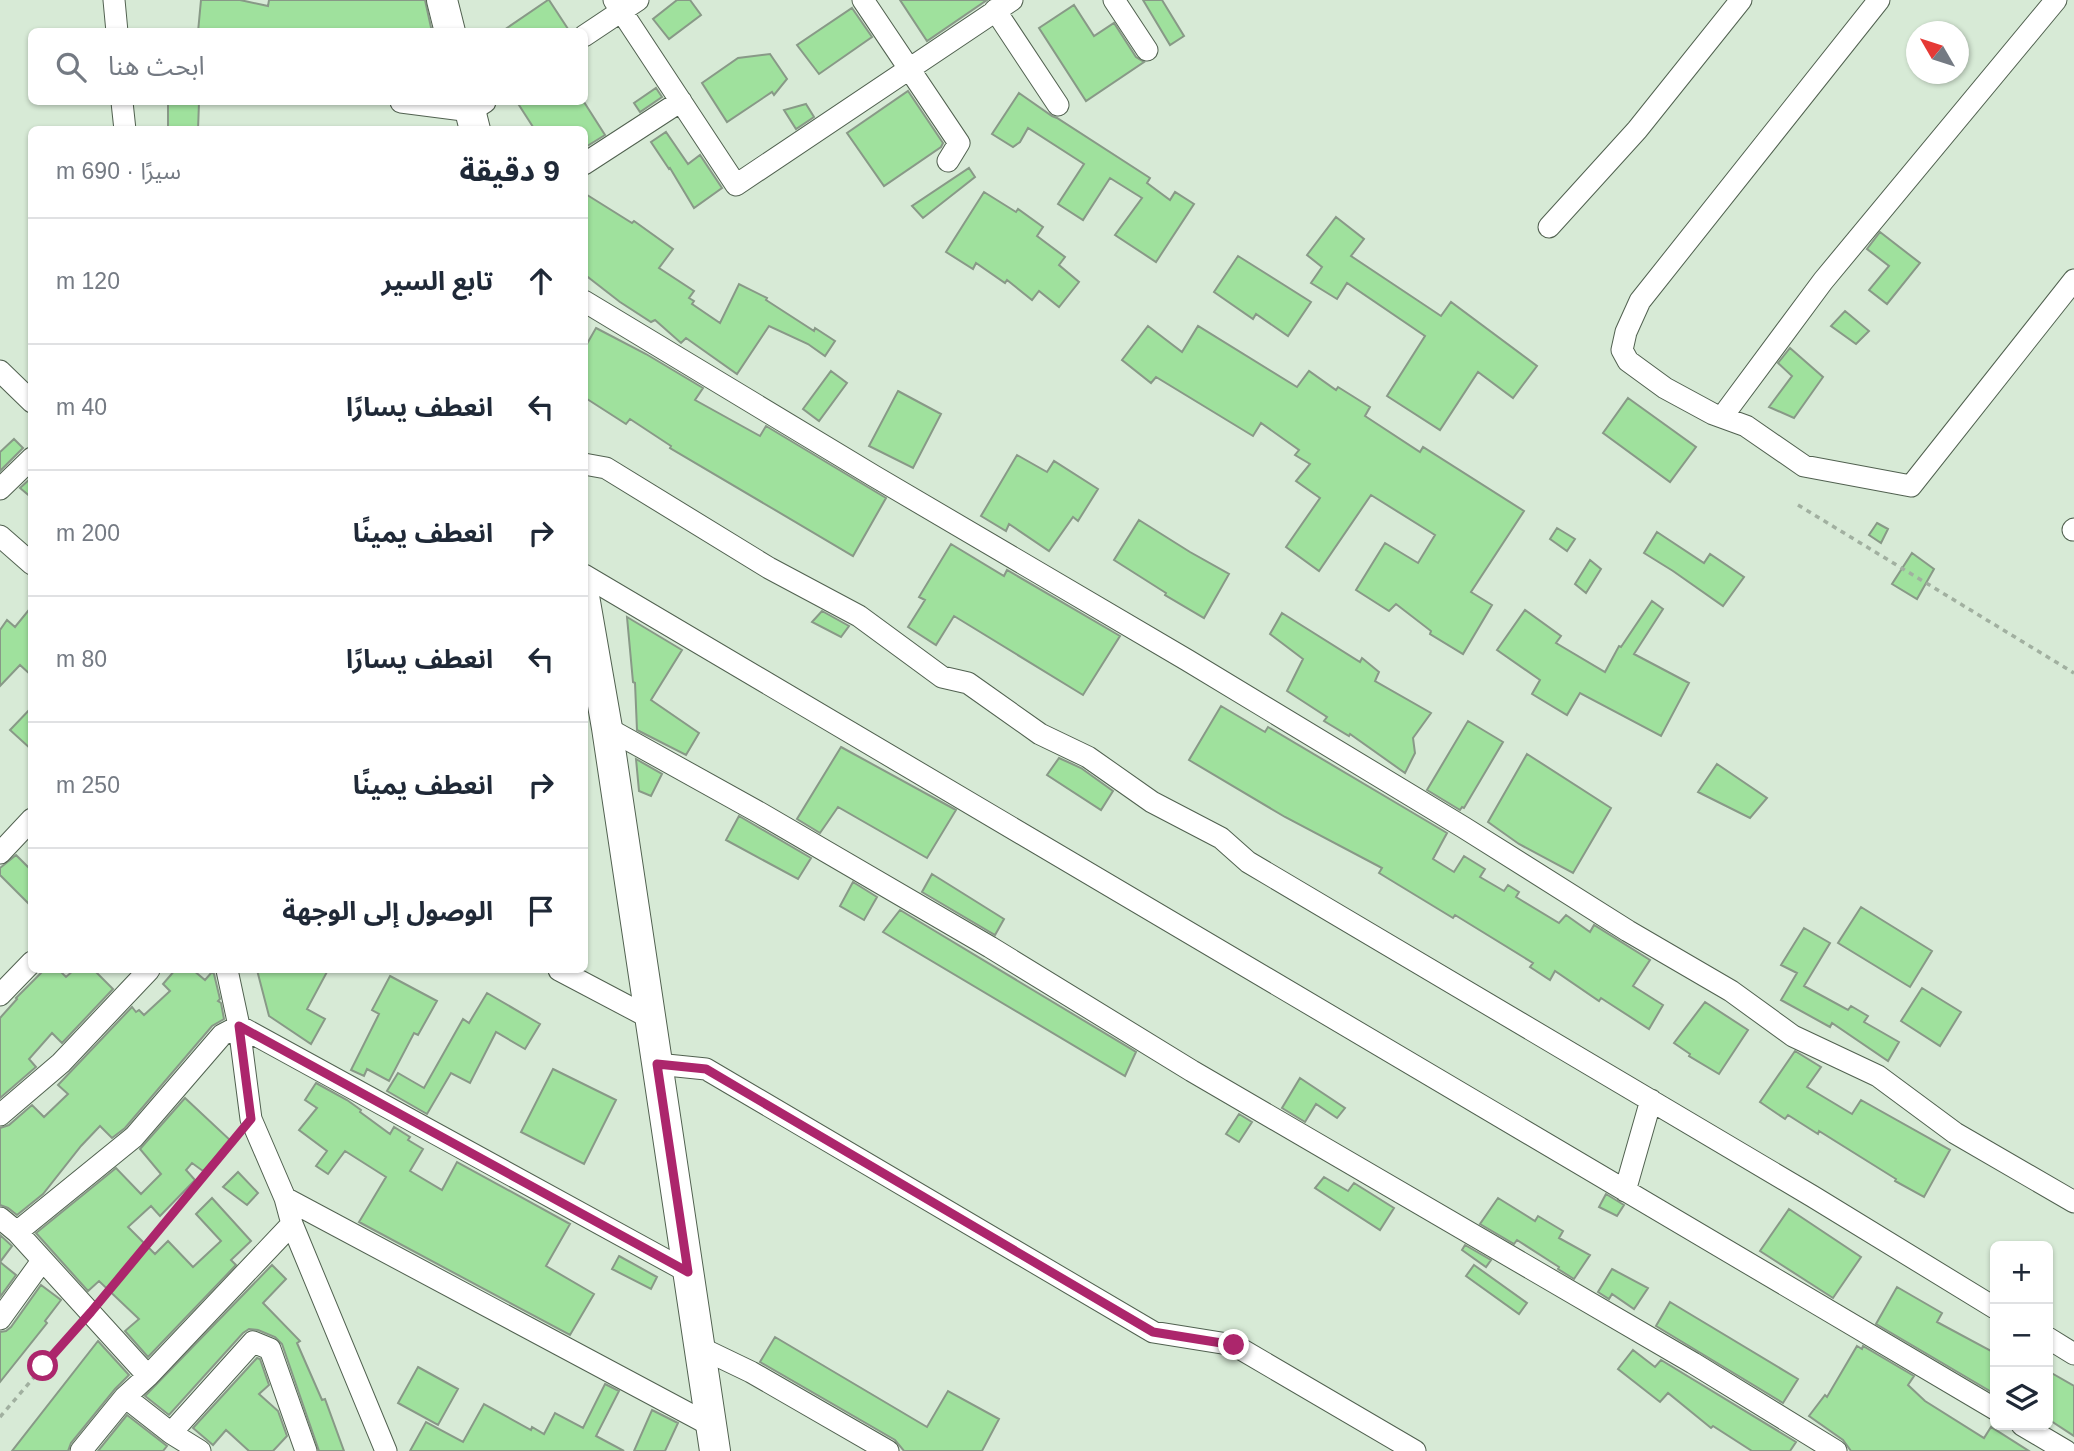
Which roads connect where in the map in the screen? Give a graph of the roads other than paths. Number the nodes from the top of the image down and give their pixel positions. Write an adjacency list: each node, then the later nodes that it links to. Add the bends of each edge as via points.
1 (114, 0): 10 (street)
2 (442, 0): 11 (main road)
3 (863, 0): 14 (street)
4 (1114, 0): 13 (street)
5 (1741, 0): 23 (street, via 1637,130)
6 (1879, 0): 28 (street, via 1640,301 1626,332 1622,350 1628,361 1664,388)
7 (2056, 0): 28 (street, via 1823,281)
8 (625, 4): 12 (street); 15 (street)
9 (1003, 5): 14 (street); 18 (street)
10 (117, 28)
11 (449, 28)
12 (588, 33)
13 (1147, 50)
14 (909, 68): 15 (street, via 736,185); 22 (street, via 959,143)
15 (681, 101): 21 (street)
16 (122, 105): 20 (street)
17 (426, 105): 19 (street)
18 (1058, 105)
19 (475, 111)
20 (125, 126)
21 (588, 161)
22 (948, 161)
23 (1549, 227)
24 (2074, 280): 28 (street, via 1911,486 1804,466 1746,426)
25 (588, 303): 51 (street, via 1440,813 1731,991 1793,1036 1878,1076 1955,1133)
26 (0, 372): 27 (street)
27 (28, 398)
28 (1722, 417)
29 (28, 462): 31 (street)
30 (588, 465): 47 (street, via 606,468 769,568 859,616 942,677 968,683 1040,734 1088,757 1152,803 1221,838 1248,862)
31 (0, 489)
32 (0, 536): 33 (street)
33 (28, 560)
34 (588, 577): 49 (street)
35 (589, 647): 36 (main road)
36 (607, 728): 44 (main road); 74 (street, via 990,947)
37 (28, 823): 38 (street)
38 (0, 853)
39 (28, 966): 43 (street)
40 (146, 973): 48 (street, via 61,1063)
41 (228, 973): 45 (street)
42 (565, 973): 44 (street)
43 (0, 995)
44 (650, 1018): 46 (main road)
45 (239, 1026): 50 (street, via 251,1119); 54 (street, via 222,1035 134,1137); 56 (street)
46 (657, 1064): 56 (main road); 73 (street, via 706,1069 1153,1332 1234,1345)
47 (1651, 1100): 49 (street); 57 (street)
48 (0, 1115)
49 (1625, 1191): 64 (street)
50 (285, 1198): 53 (street); 67 (street)
51 (2074, 1202)
52 (0, 1217): 54 (street)
53 (292, 1224): 62 (street); 71 (street)
54 (18, 1232): 55 (street)
55 (42, 1261): 58 (street); 62 (street)
56 (688, 1272): 60 (main road)
57 (1990, 1305)
58 (0, 1319)
59 (2053, 1341): 61 (street)
60 (699, 1347): 67 (main road); 72 (street, via 751,1371)
61 (2074, 1354)
62 (148, 1376): 63 (street)
63 (125, 1397): 66 (street); 68 (street)
64 (1990, 1406)
65 (2030, 1430): 75 (street)
66 (171, 1433): 69 (street); 70 (street, via 253,1342 270,1349)
67 (713, 1438)
68 (81, 1451)
69 (200, 1451)
70 (306, 1451)
71 (386, 1451)
72 (887, 1451)
73 (1415, 1451)
74 (1836, 1451)
75 (2066, 1451)

